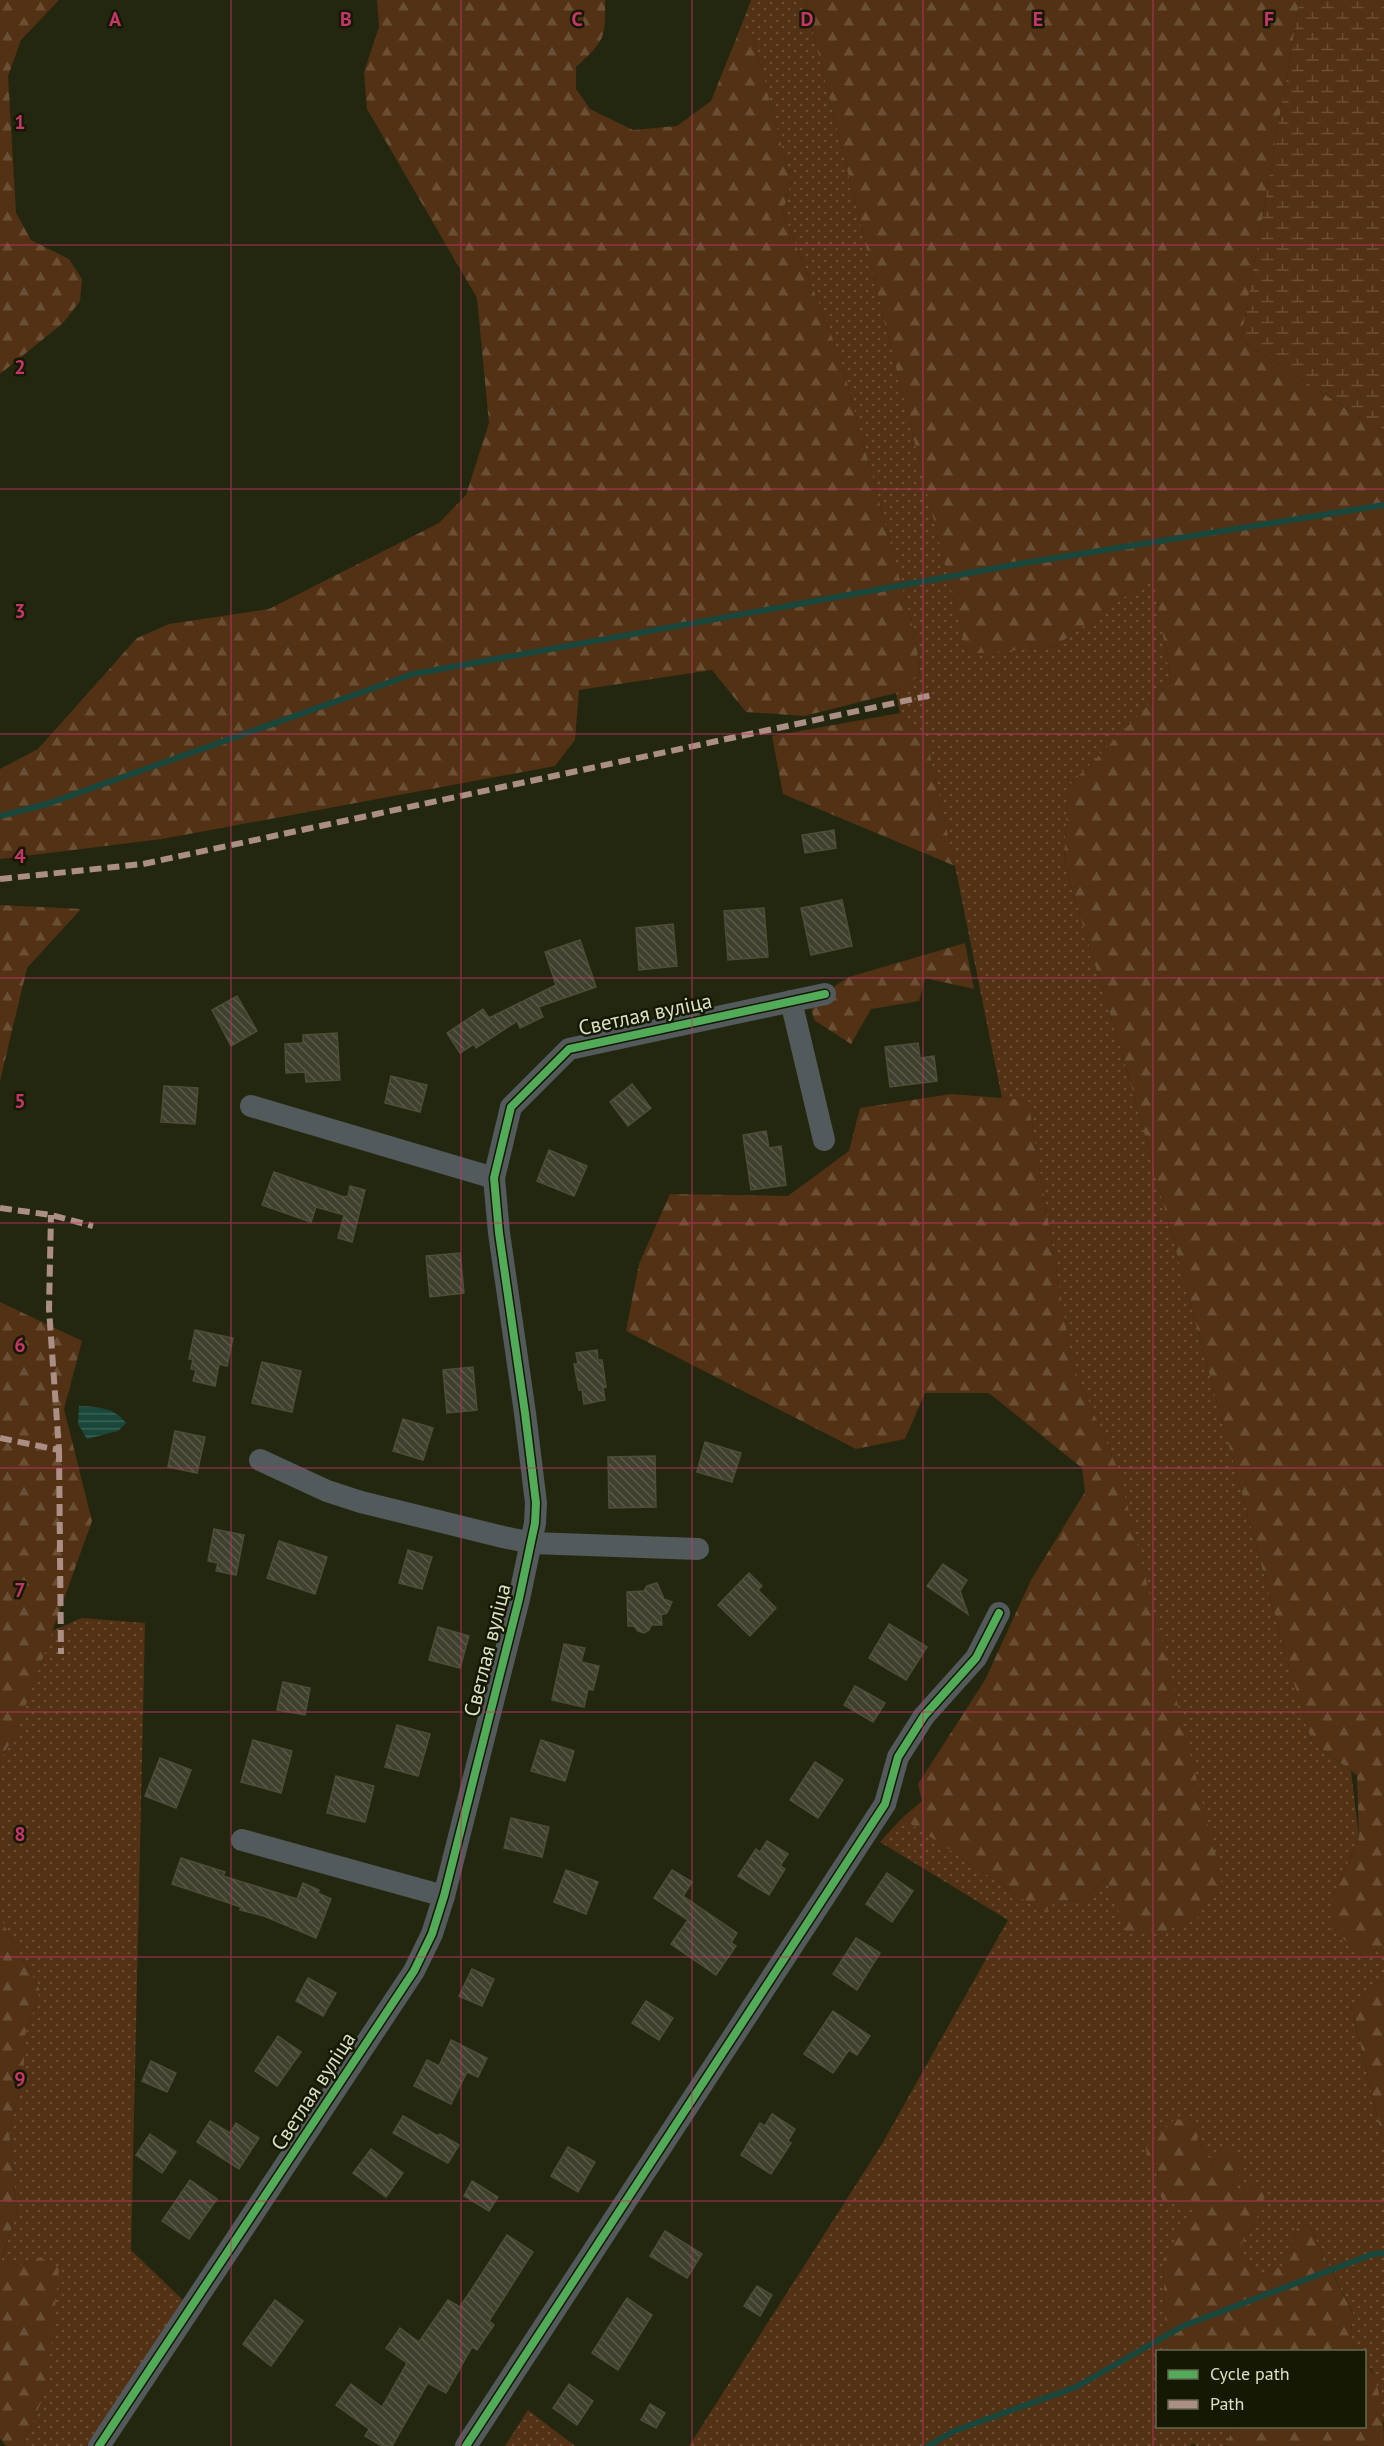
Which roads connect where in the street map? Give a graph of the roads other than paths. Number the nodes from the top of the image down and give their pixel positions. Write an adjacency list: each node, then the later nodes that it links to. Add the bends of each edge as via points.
1 (825, 994): 2 (street, Светлая вуліца)
2 (791, 1001): 4 (street); 5 (street, Светлая вуліца, via 569,1049 511,1107)
3 (251, 1106): 5 (street)
4 (824, 1140)
5 (494, 1178): 7 (street, Светлая вуліца, via 536,1503)
6 (260, 1460): 7 (street, via 361,1502)
7 (532, 1543): 8 (street); 11 (street, Светлая вуліца)
8 (698, 1549)
9 (999, 1613): 13 (street, via 976,1658 924,1716 898,1757 885,1804)
10 (242, 1840): 11 (street)
11 (444, 1896): 12 (street, Светлая вуліца, via 414,1971)
12 (99, 2446)
13 (466, 2446)

